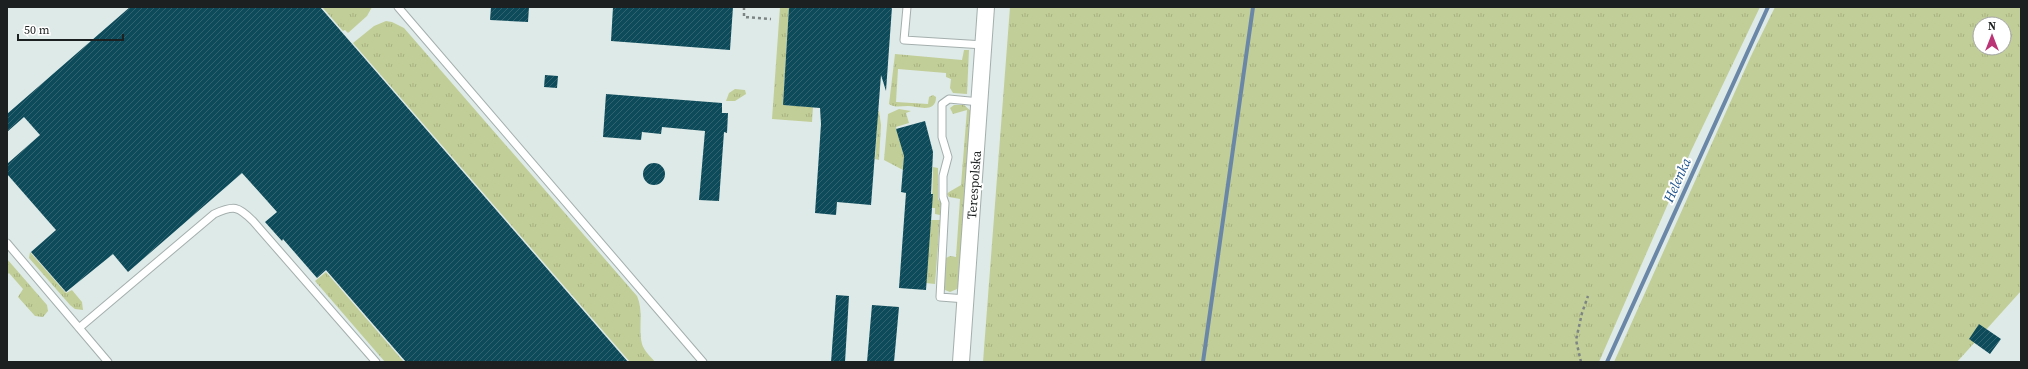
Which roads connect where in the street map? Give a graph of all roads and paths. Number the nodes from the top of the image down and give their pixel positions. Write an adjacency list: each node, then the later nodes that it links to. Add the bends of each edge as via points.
1 (398, 7): 14 (lane)
2 (744, 7): 5 (path, via 744,17)
3 (906, 7): 6 (lane, via 904,40)
4 (986, 7): 6 (street, Terespolska)
5 (771, 19)
6 (984, 45): 7 (street, Terespolska)
7 (980, 102): 10 (street, Terespolska); 10 (lane, via 949,99 942,104 942,137 948,157 943,176 945,203 940,297)
8 (7, 244): 11 (lane)
9 (1588, 296): 16 (path, via 1576,340)
10 (966, 299): 15 (street, Terespolska)
11 (79, 328): 12 (lane); 13 (lane, via 214,214 228,208 242,210 253,221)
12 (108, 362)
13 (376, 362)
14 (703, 362)
15 (961, 362)
16 (1581, 362)

